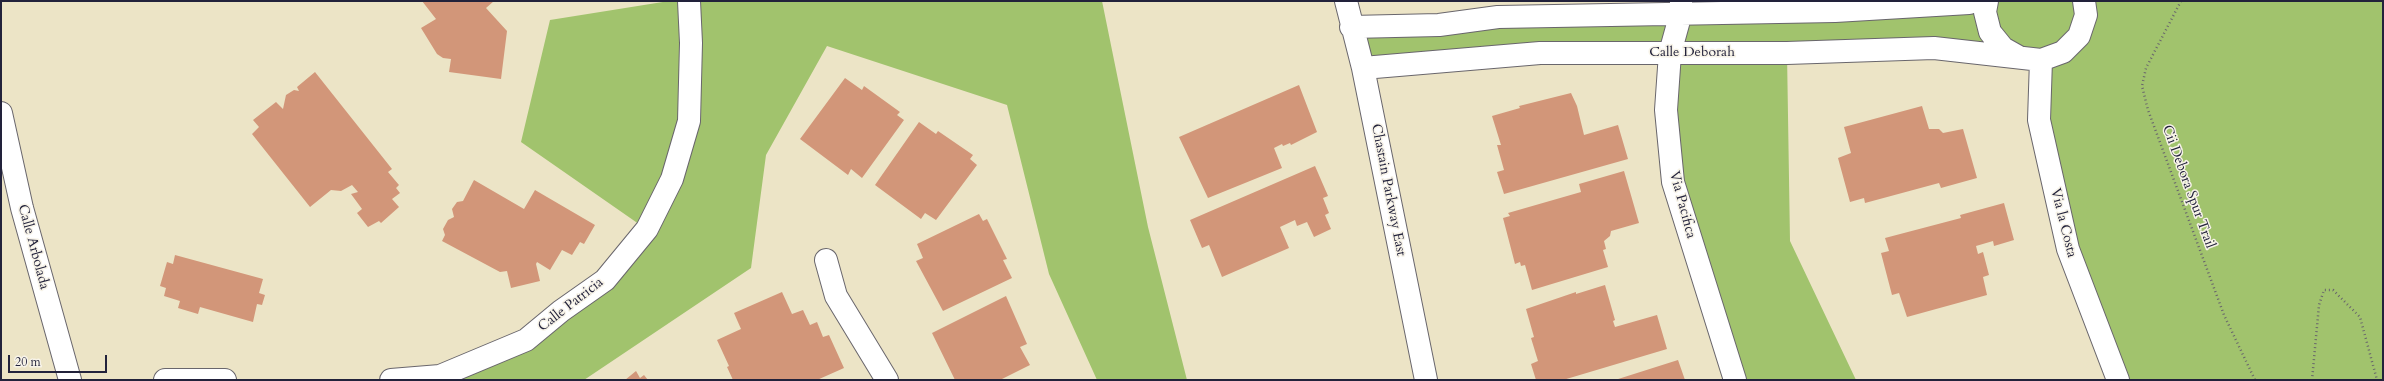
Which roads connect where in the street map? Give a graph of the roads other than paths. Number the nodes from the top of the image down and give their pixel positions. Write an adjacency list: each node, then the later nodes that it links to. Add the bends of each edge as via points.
1 (690, 1): 16 (street, Calle Patricia, via 689,121 672,179 647,230 605,280 526,340 440,376)
2 (1346, 1): 7 (street, Chastain Parkway East)
3 (1972, 1): 6 (street, via 1835,11)
4 (1987, 1): 9 (street, via 1985,12 1990,32 2003,48)
5 (2084, 1): 9 (street, Calle Deborah, via 2086,15 2079,36 2063,52)
6 (1681, 7): 7 (street, via 1498,17 1439,24); 8 (street, Via Pacifica)
7 (1351, 27): 10 (street, Chastain Parkway East)
8 (1670, 53): 9 (street, Calle Deborah, via 1787,53 1934,48); 10 (street, Calle Deborah, via 1540,54); 19 (street, Via Pacifica, via 1666,110 1673,182)
9 (2031, 59): 20 (street, Via la Costa, via 2039,120 2068,249)
10 (1363, 68): 18 (street, Chastain Parkway East)
11 (1, 113): 13 (street, Calle Arbolada, via 22,208)
12 (826, 260): 17 (street, via 836,296)
13 (70, 380)
14 (165, 380): 15 (street)
15 (225, 380)
16 (390, 380)
17 (887, 380)
18 (1426, 380)
19 (1735, 380)
20 (2118, 380)

